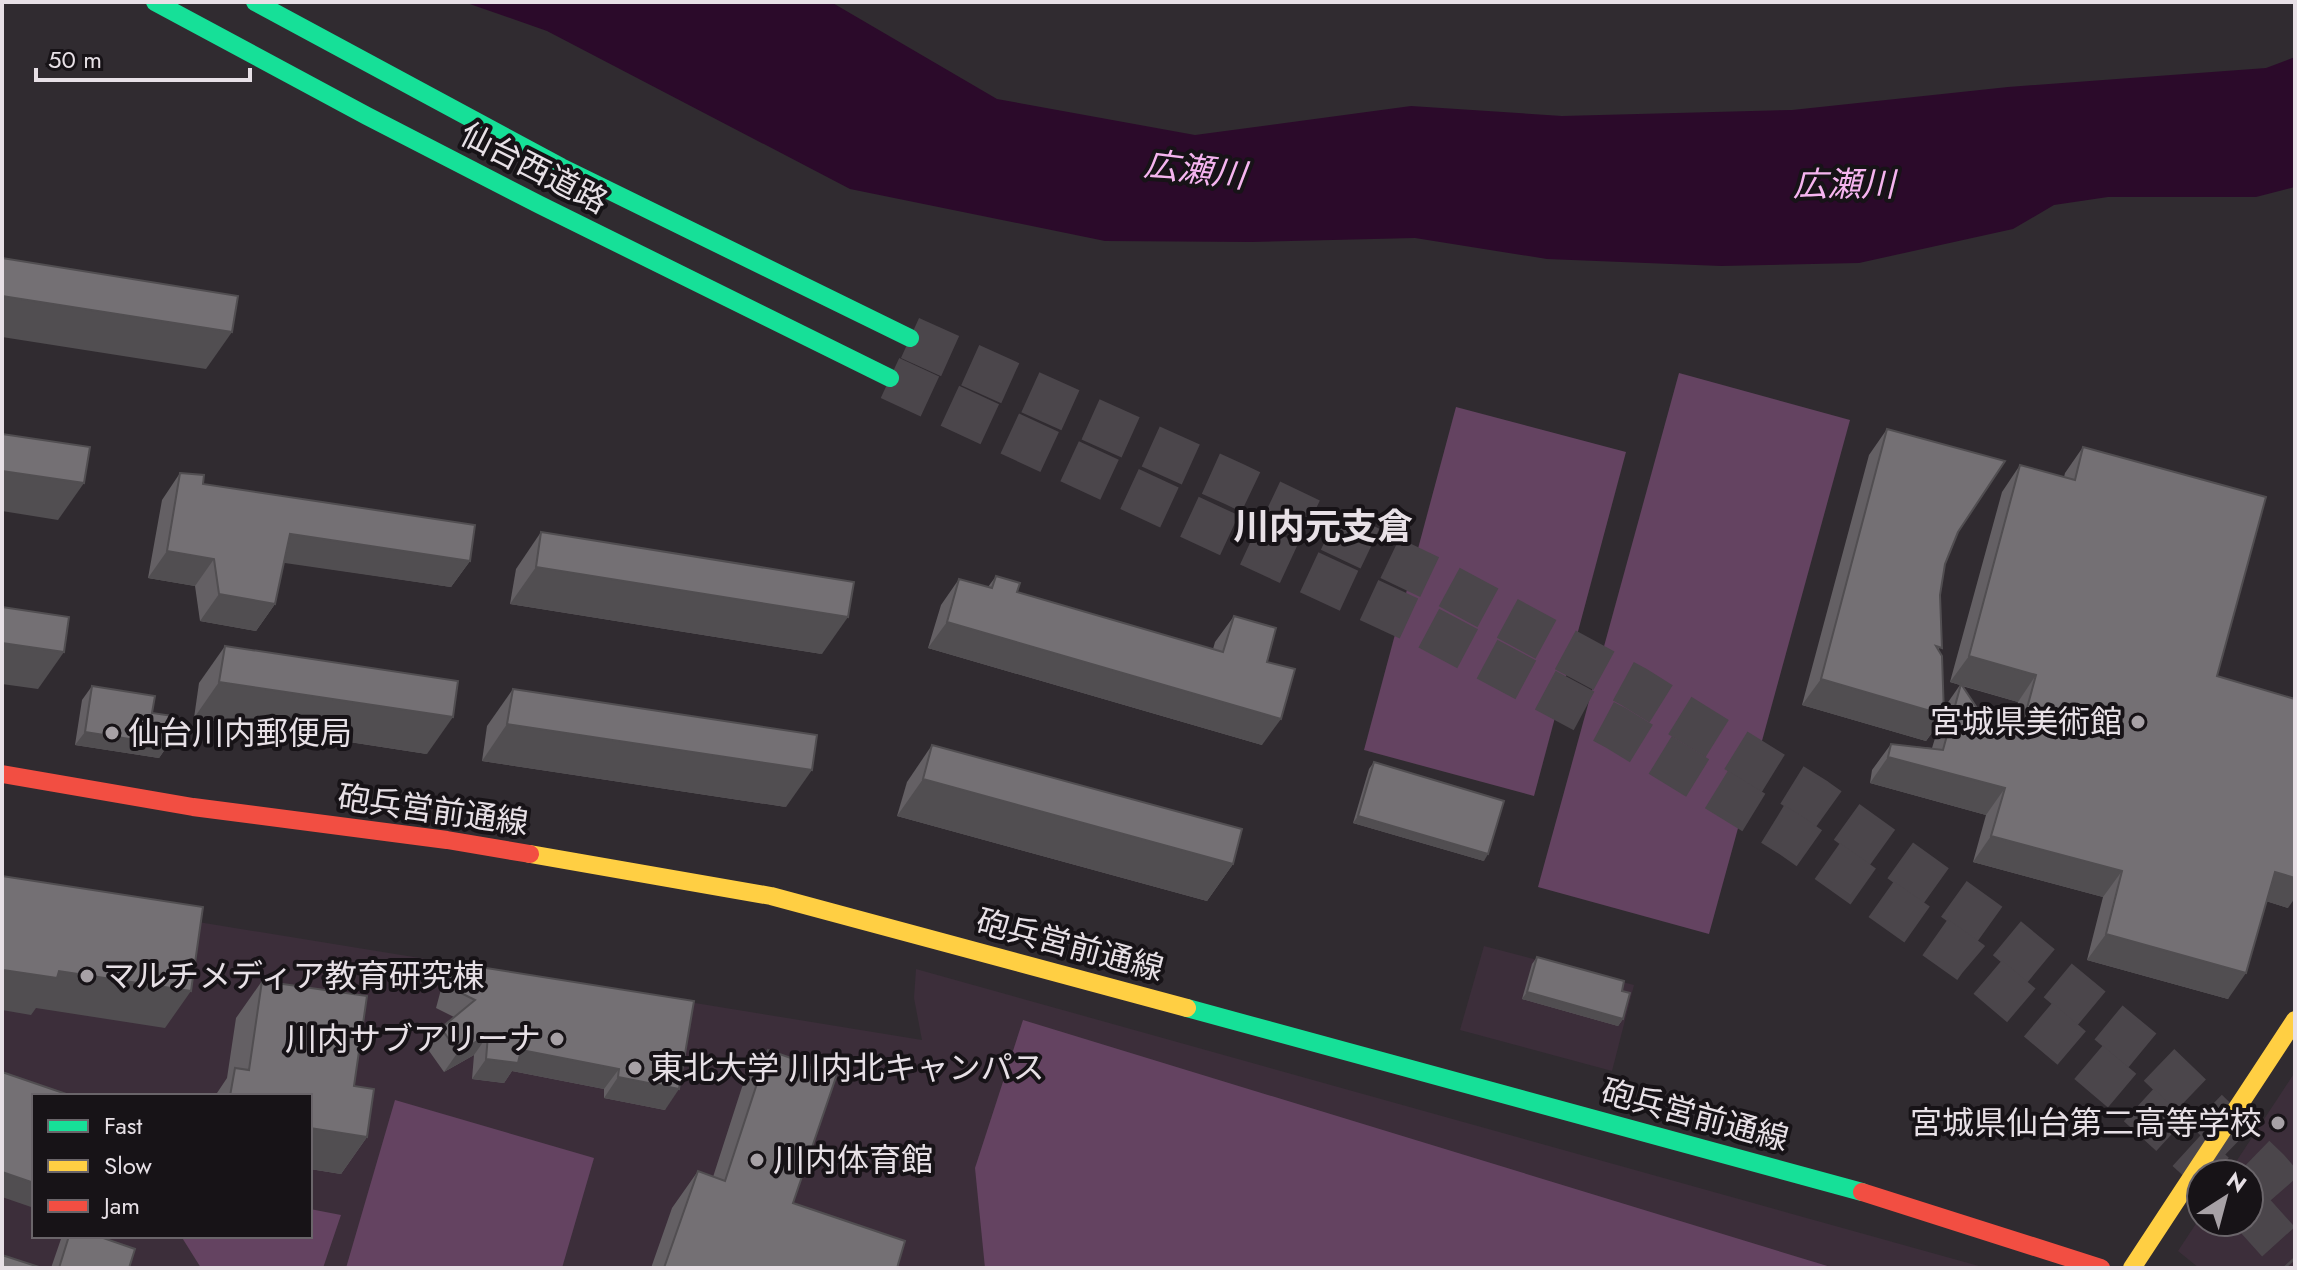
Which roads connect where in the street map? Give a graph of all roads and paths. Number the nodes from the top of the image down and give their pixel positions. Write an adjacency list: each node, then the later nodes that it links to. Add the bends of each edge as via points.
1 (155, 2): 4 (main road, 仙台西道路, via 527,198)
2 (255, 2): 3 (main road, 仙台西道路, via 561,167)
3 (910, 338)
4 (890, 378)
5 (2, 774): 7 (main road, 砲兵営前通線, via 193,807 447,840 771,896 1894,1201)
6 (2295, 1020): 8 (main road)
7 (2101, 1268)
8 (2132, 1268)

